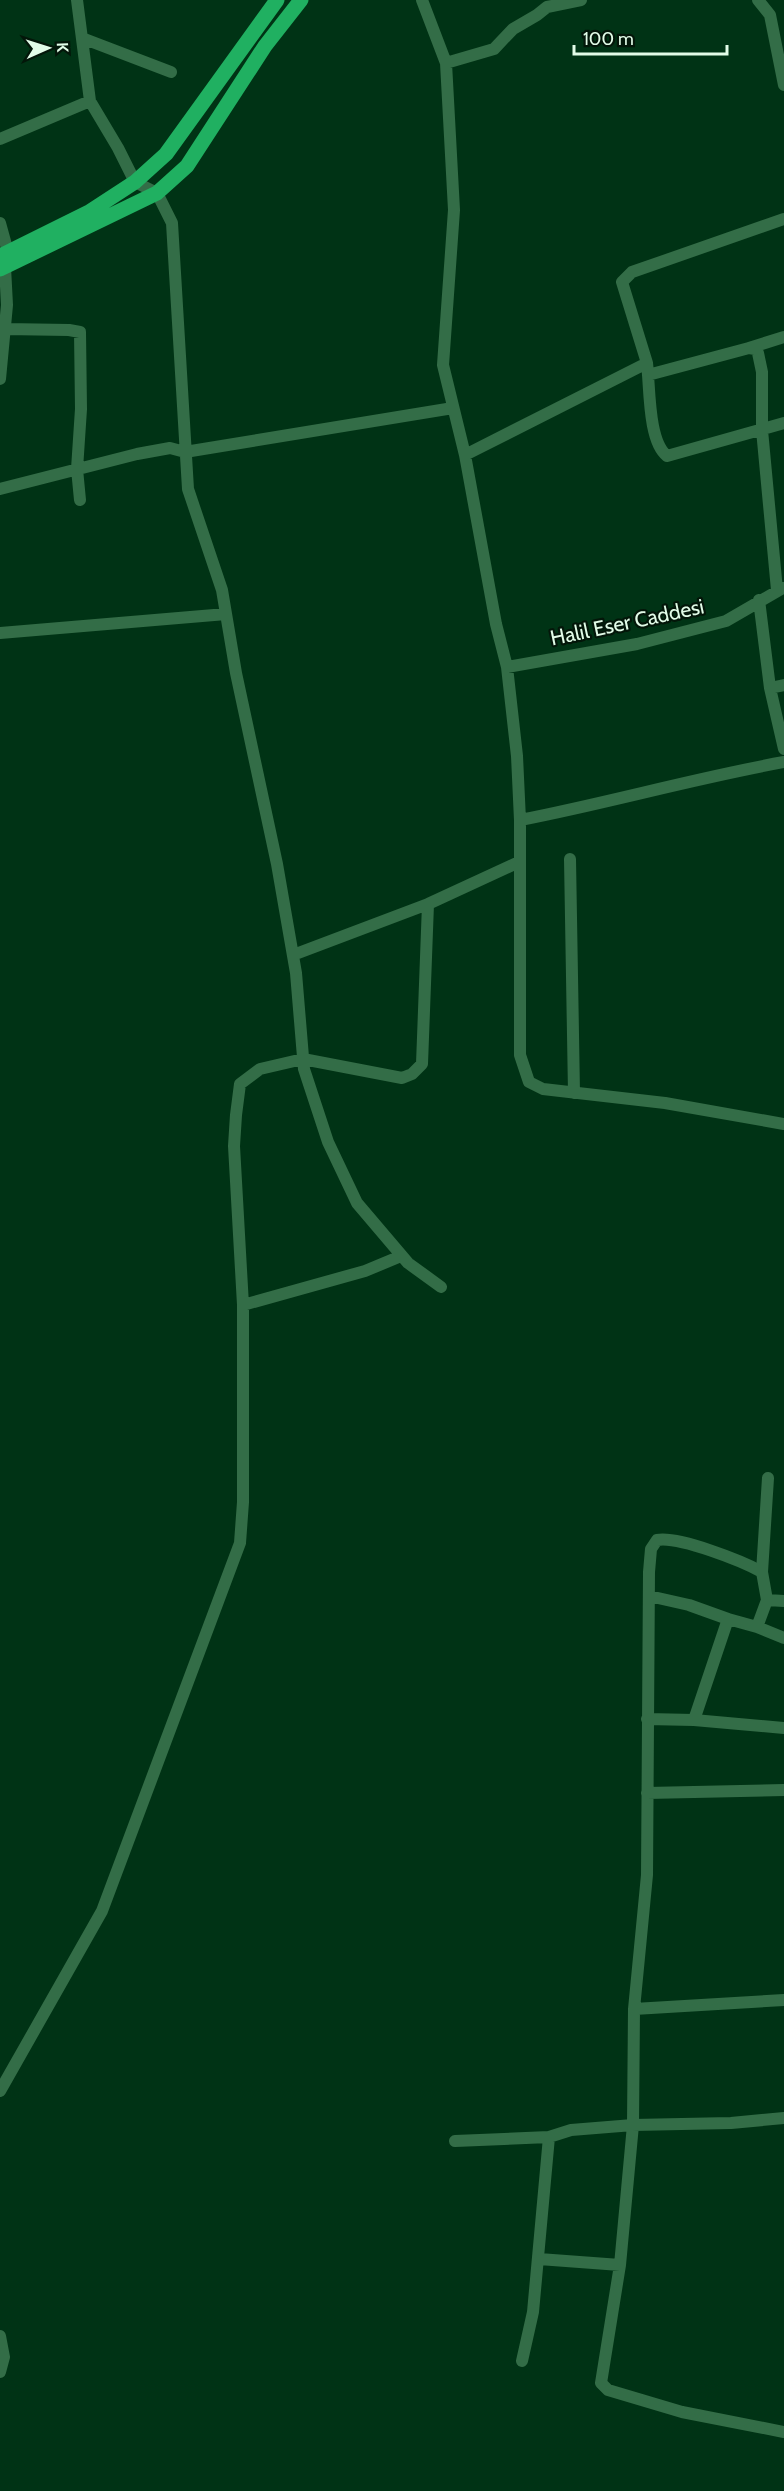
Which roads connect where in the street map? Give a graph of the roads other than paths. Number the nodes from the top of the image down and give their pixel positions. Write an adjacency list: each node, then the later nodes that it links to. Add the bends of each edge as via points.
1 (77, 0): 8 (street)
2 (277, 0): 14 (main road, via 166,154)
3 (301, 0): 15 (main road, via 265,46 187,166)
4 (422, 0): 9 (street)
5 (581, 0): 7 (street)
6 (758, 0): 11 (street, via 770,15)
7 (548, 3): 9 (street, via 494,49)
8 (82, 38): 10 (street); 12 (street)
9 (446, 63): 24 (street, via 454,210 443,365)
10 (171, 72)
11 (784, 85)
12 (90, 101): 13 (street); 14 (street)
13 (0, 136)
14 (135, 182): 15 (street); 18 (main road)
15 (157, 193): 18 (main road); 27 (street, via 172,223)
16 (784, 219): 22 (street, via 632,272 622,282)
17 (0, 223): 18 (street)
18 (3, 261): 19 (street)
19 (5, 329): 23 (street); 29 (street, via 80,332)
20 (784, 337): 21 (street)
21 (749, 348): 22 (street); 26 (street, via 758,353 762,372)
22 (648, 369): 26 (street, via 655,436 667,456); 28 (street)
23 (0, 379)
24 (453, 408): 27 (street); 28 (street)
25 (784, 423): 26 (street)
26 (762, 430): 32 (street)
27 (185, 452): 29 (street, via 170,448); 34 (street, via 188,489 222,590)
28 (465, 455): 36 (street)
29 (77, 469): 30 (street); 31 (street)
30 (0, 489)
31 (80, 500)
32 (781, 589): 33 (street, Halil Eser Caddesi)
33 (759, 600): 36 (street, Halil Eser Caddesi, via 726,621 637,644); 38 (street)
34 (226, 614): 35 (street); 45 (street)
35 (0, 633)
36 (507, 667): 41 (street)
37 (784, 685): 38 (street)
38 (770, 688): 39 (street)
39 (784, 749)
40 (784, 762): 41 (street)
41 (520, 820): 43 (street)
42 (570, 859): 47 (street)
43 (519, 862): 44 (street); 47 (street, via 520,1055 529,1082 543,1089)
44 (428, 904): 45 (street); 46 (street, via 422,1064 402,1078)
45 (292, 955): 46 (street)
46 (303, 1059): 49 (street, via 328,1142 357,1203); 51 (street, via 260,1069 240,1084 234,1146)
47 (574, 1093): 48 (street, via 665,1103)
48 (784, 1124)
49 (401, 1256): 50 (street); 51 (street)
50 (441, 1287)
51 (243, 1305): 67 (street, via 240,1543 102,1911)
52 (768, 1478): 53 (street)
53 (762, 1572): 54 (street, via 672,1539 657,1540 651,1549); 55 (street)
54 (649, 1596): 57 (street); 60 (street)
55 (767, 1600): 56 (street); 58 (street)
56 (784, 1601)
57 (728, 1618): 58 (street); 61 (street)
58 (757, 1627): 59 (street)
59 (784, 1638)
60 (647, 1719): 61 (street); 64 (street)
61 (694, 1720): 62 (street)
62 (784, 1728)
63 (784, 1790): 64 (street)
64 (647, 1793): 66 (street, via 647,1875)
65 (784, 2001): 66 (street)
66 (634, 2009): 69 (street)
67 (0, 2091)
68 (784, 2118): 69 (street)
69 (633, 2125): 70 (street, via 571,2130); 73 (street)
70 (549, 2137): 71 (street); 72 (street)
71 (455, 2141)
72 (538, 2259): 73 (street); 75 (street, via 533,2312)
73 (620, 2265): 77 (street, via 602,2383 608,2390 682,2412)
74 (0, 2336): 76 (street, via 4,2357)
75 (522, 2361)
76 (0, 2372)
77 (784, 2432)

